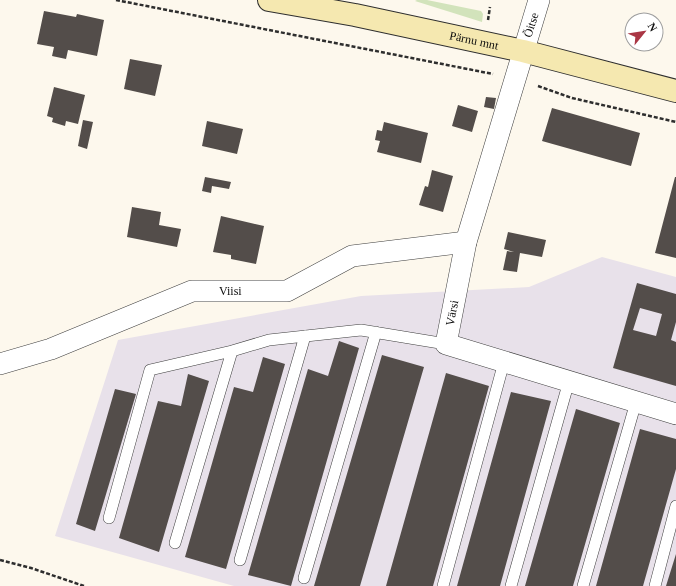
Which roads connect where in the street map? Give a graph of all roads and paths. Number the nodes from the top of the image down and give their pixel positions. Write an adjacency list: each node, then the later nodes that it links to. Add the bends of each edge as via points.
1 (116, 0): 5 (path)
2 (269, 0): 4 (main road, Pärnu mnt, via 355,15)
3 (539, 0): 4 (street, Õitse)
4 (523, 51): 5 (street, Värsi); 6 (main road, Pärnu mnt)
5 (515, 78): 7 (path, via 572,98); 8 (street, Värsi)
6 (676, 91)
7 (676, 122)
8 (466, 242): 11 (street, Värsi); 14 (street, Viisi, via 352,256 287,291 192,291 51,349)
9 (376, 332): 10 (lane, via 361,330); 11 (lane); 23 (lane)
10 (305, 336): 12 (lane, via 269,340); 22 (lane)
11 (446, 344): 13 (street)
12 (232, 351): 19 (lane, via 150,370); 20 (lane)
13 (504, 362): 15 (street); 25 (lane)
14 (0, 364)
15 (569, 381): 16 (street); 26 (lane)
16 (636, 402): 17 (street); 27 (lane)
17 (676, 414)
18 (676, 506): 28 (lane)
19 (109, 518)
20 (175, 542)
21 (0, 560): 24 (path)
22 (240, 560)
23 (304, 578)
24 (84, 586)
25 (443, 586)
26 (511, 586)
27 (583, 586)
28 (655, 586)

